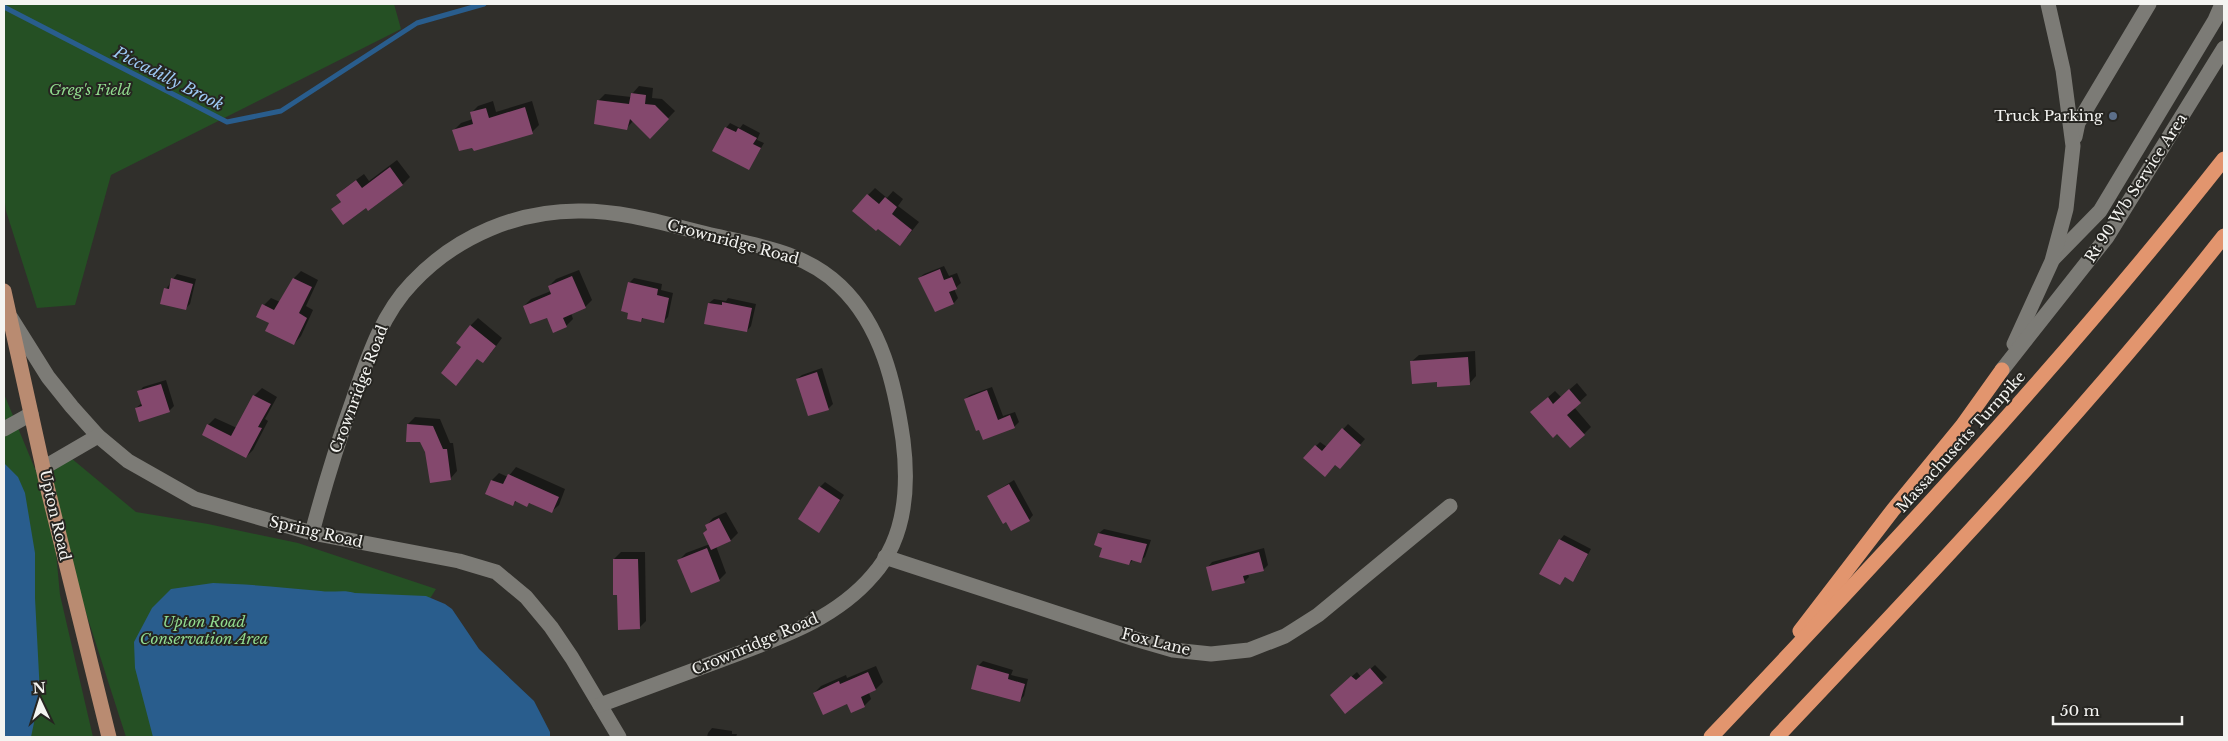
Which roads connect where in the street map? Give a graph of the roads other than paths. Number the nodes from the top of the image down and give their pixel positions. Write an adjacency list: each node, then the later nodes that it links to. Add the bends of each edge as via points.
1 (2048, 4): 5 (street, via 2063,70)
2 (2149, 4): 5 (street, via 2078,123)
3 (2222, 4): 8 (street, via 2100,211)
4 (2224, 48): 11 (street, Rt 90 Wb Service Area, via 2107,237)
5 (2073, 146): 8 (street, via 2066,209)
6 (2224, 159): 19 (highway, Massachusetts Turnpike, via 2072,344 1891,547)
7 (2224, 236): 24 (highway, via 2087,401 1958,546)
8 (2052, 261): 11 (street)
9 (4, 291): 10 (main road, Upton Road)
10 (9, 315): 12 (main road, Upton Road); 14 (street, Spring Road, via 48,377)
11 (2002, 370): 19 (highway)
12 (31, 414): 13 (street); 15 (main road, Upton Road)
13 (4, 430)
14 (98, 436): 15 (street); 17 (street, Spring Road, via 128,461 195,499)
15 (44, 468): 21 (main road, Upton Road)
16 (1450, 506): 18 (street, Fox Lane, via 1318,615 1285,636 1250,650 1211,654 1173,650)
17 (312, 533): 18 (street, Crownridge Road, via 331,460 370,351 387,316 410,284 438,258 470,237 506,222 544,213 583,210 621,215 772,249 809,262 840,286 864,316 882,350 900,425 906,464 905,502 896,540); 20 (street, Spring Road, via 459,561 496,572 526,597 551,627)
18 (885, 557): 20 (street, Crownridge Road, via 876,573 848,600 816,621)
19 (1754, 692): 23 (highway, Massachusetts Turnpike)
20 (600, 706): 22 (street, Spring Road)
21 (109, 737)
22 (619, 737)
23 (1711, 737)
24 (1777, 737)

